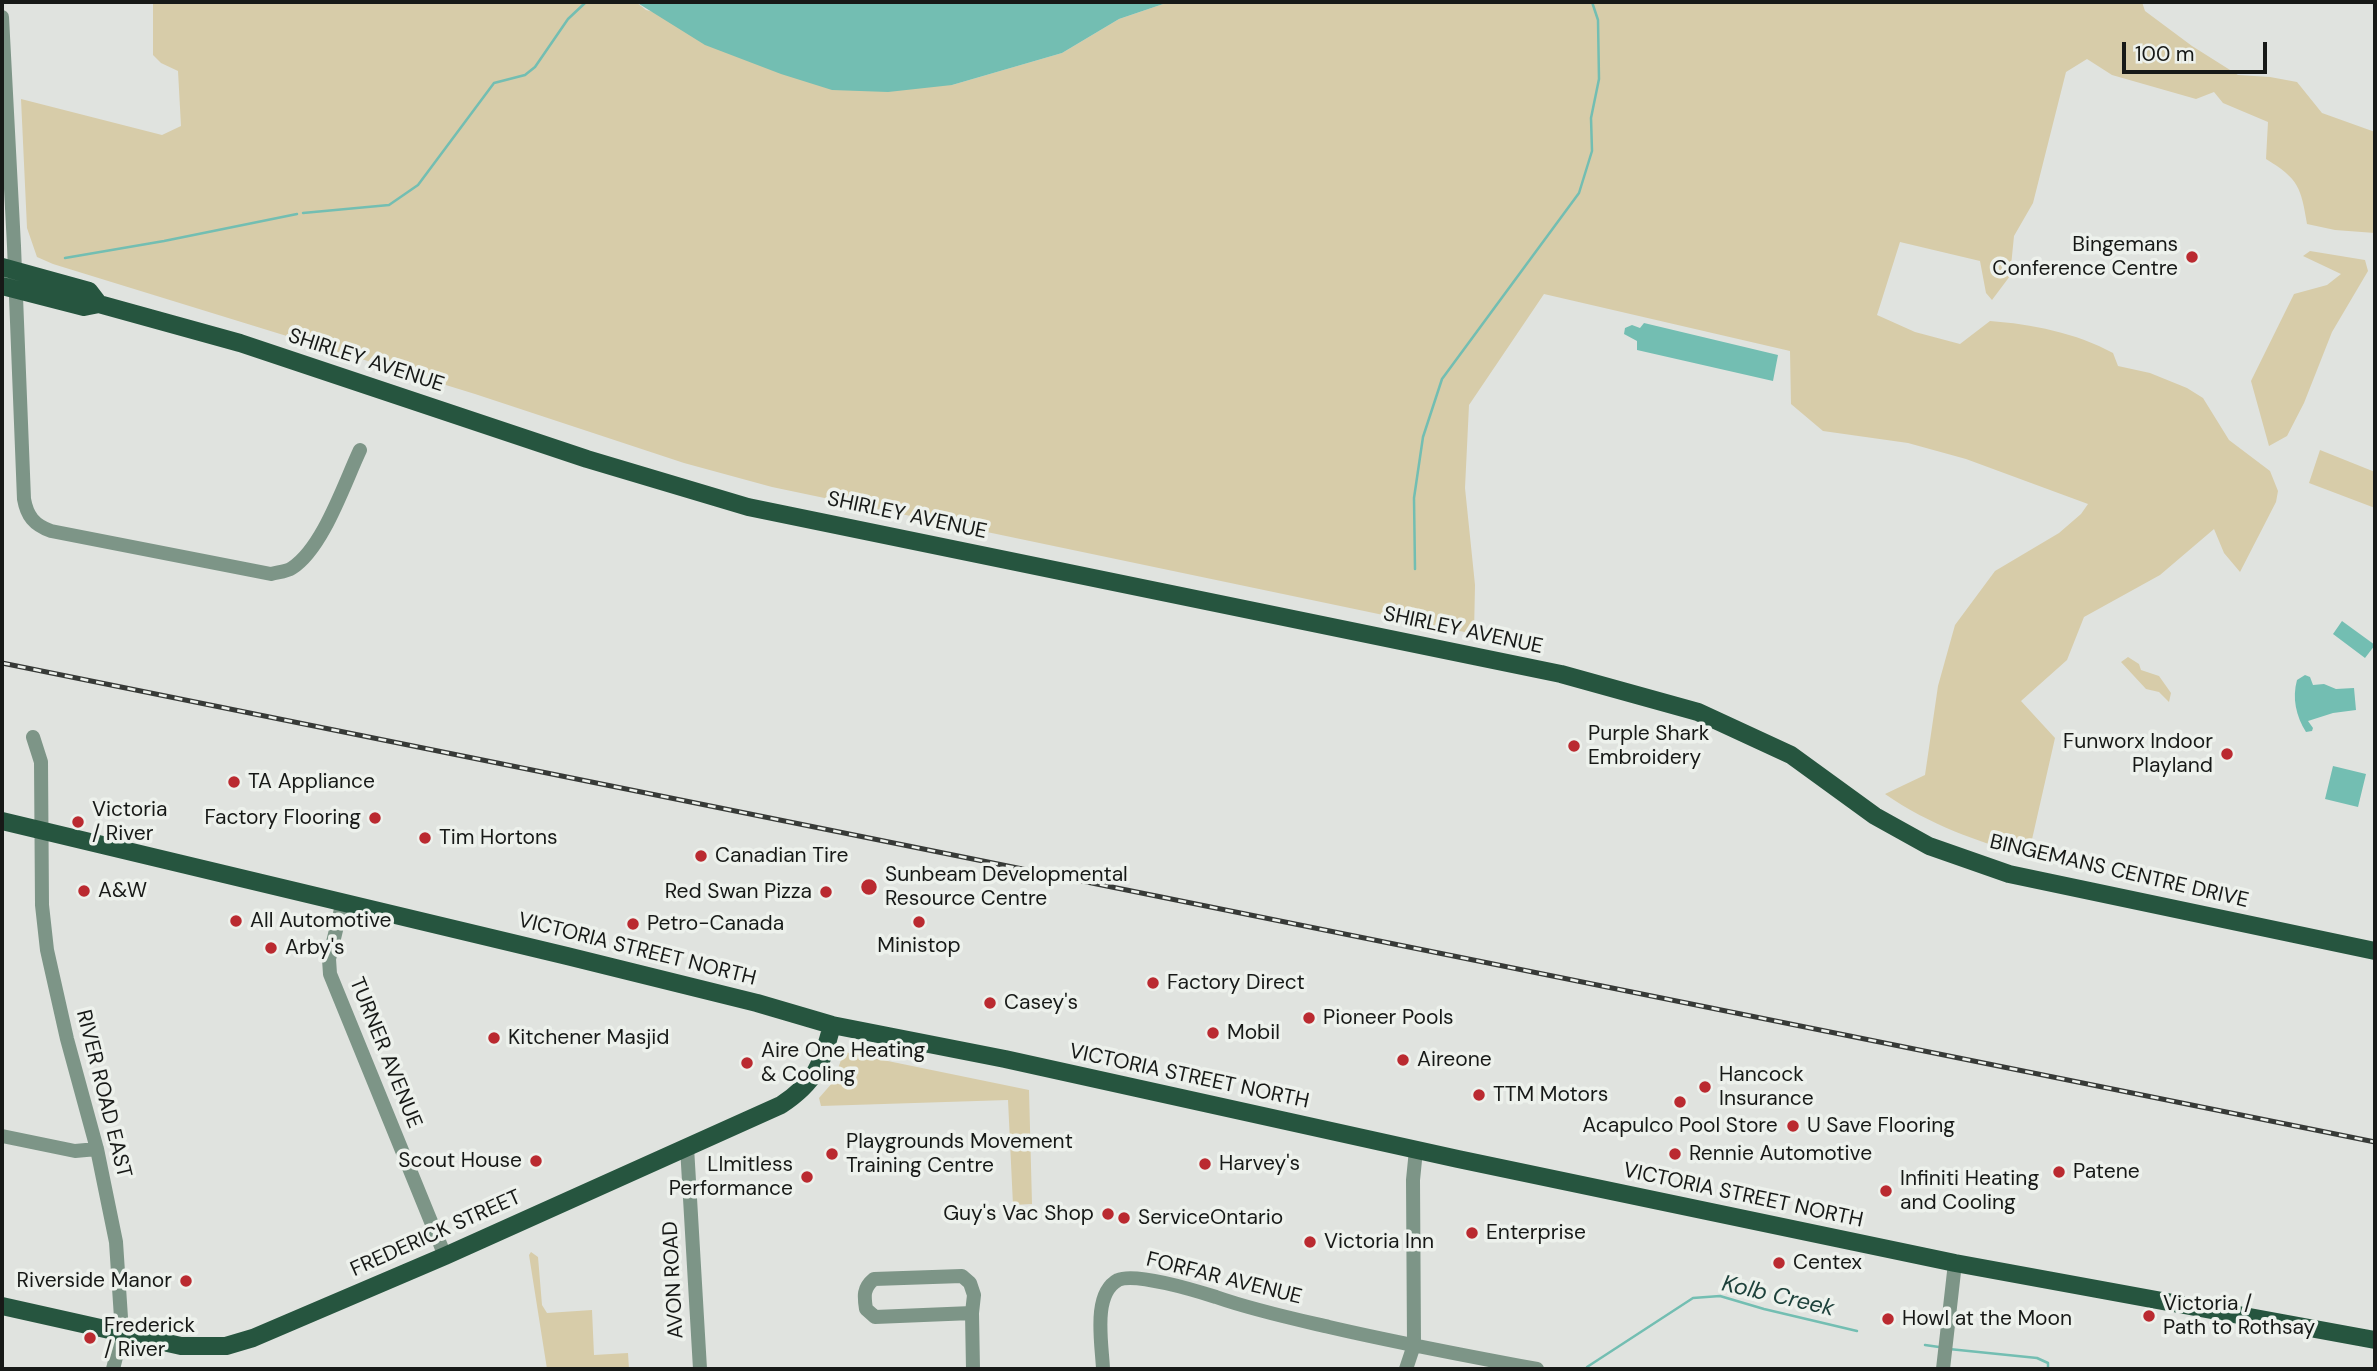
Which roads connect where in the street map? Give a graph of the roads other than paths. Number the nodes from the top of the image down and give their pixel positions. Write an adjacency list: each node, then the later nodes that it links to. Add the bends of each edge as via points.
1 (2, 17): 2 (street)
2 (8, 269): 3 (street); 4 (main road, SHIRLEY AVENUE, via 89,291)
3 (8, 287): 4 (main road, SHIRLEY AVENUE, via 84,307); 5 (street, via 24,499 27,514 39,527 271,574 289,570 307,556 320,536)
4 (99, 304): 6 (main road, SHIRLEY AVENUE, via 240,344 748,507 1561,674)
5 (360, 450)
6 (1720, 721): 11 (main road, BINGEMANS CENTRE DRIVE, via 1791,755 1875,816 1929,846 2009,874)
7 (33, 737): 9 (street, RIVER ROAD EAST, via 41,762)
8 (2, 821): 9 (main road, VICTORIA STREET NORTH)
9 (42, 829): 10 (main road, VICTORIA STREET NORTH); 15 (street, RIVER ROAD EAST, via 47,950)
10 (343, 901): 12 (main road, VICTORIA STREET NORTH); 17 (street, TURNER AVENUE, via 329,958 330,974)
11 (2375, 951)
12 (832, 1025): 14 (main road, FREDERICK STREET, via 819,1065 800,1092); 16 (main road, VICTORIA STREET NORTH)
13 (2, 1136): 15 (street, via 75,1152)
14 (687, 1147): 17 (main road, FREDERICK STREET); 26 (street, AVON ROAD)
15 (97, 1149): 21 (street, RIVER ROAD EAST, via 116,1242)
16 (1416, 1150): 18 (main road, VICTORIA STREET NORTH); 23 (street)
17 (445, 1256): 21 (main road, FREDERICK STREET, via 226,1346 181,1346)
18 (1955, 1263): 22 (main road, VICTORIA STREET NORTH); 24 (street)
19 (2, 1307): 21 (main road, FREDERICK STREET)
20 (972, 1313): 20 (street, via 974,1295 961,1276 874,1279 866,1285 866,1309 875,1317); 27 (street)
21 (122, 1333): 25 (street, RIVER ROAD EAST)
22 (2375, 1340)
23 (1414, 1345): 28 (street, FORFAR AVENUE, via 1132,1277 1118,1280 1101,1302); 29 (street); 30 (street, FORFAR AVENUE)
24 (1944, 1356)
25 (113, 1369)
26 (700, 1369)
27 (974, 1369)
28 (1104, 1369)
29 (1406, 1369)
30 (1537, 1369)

